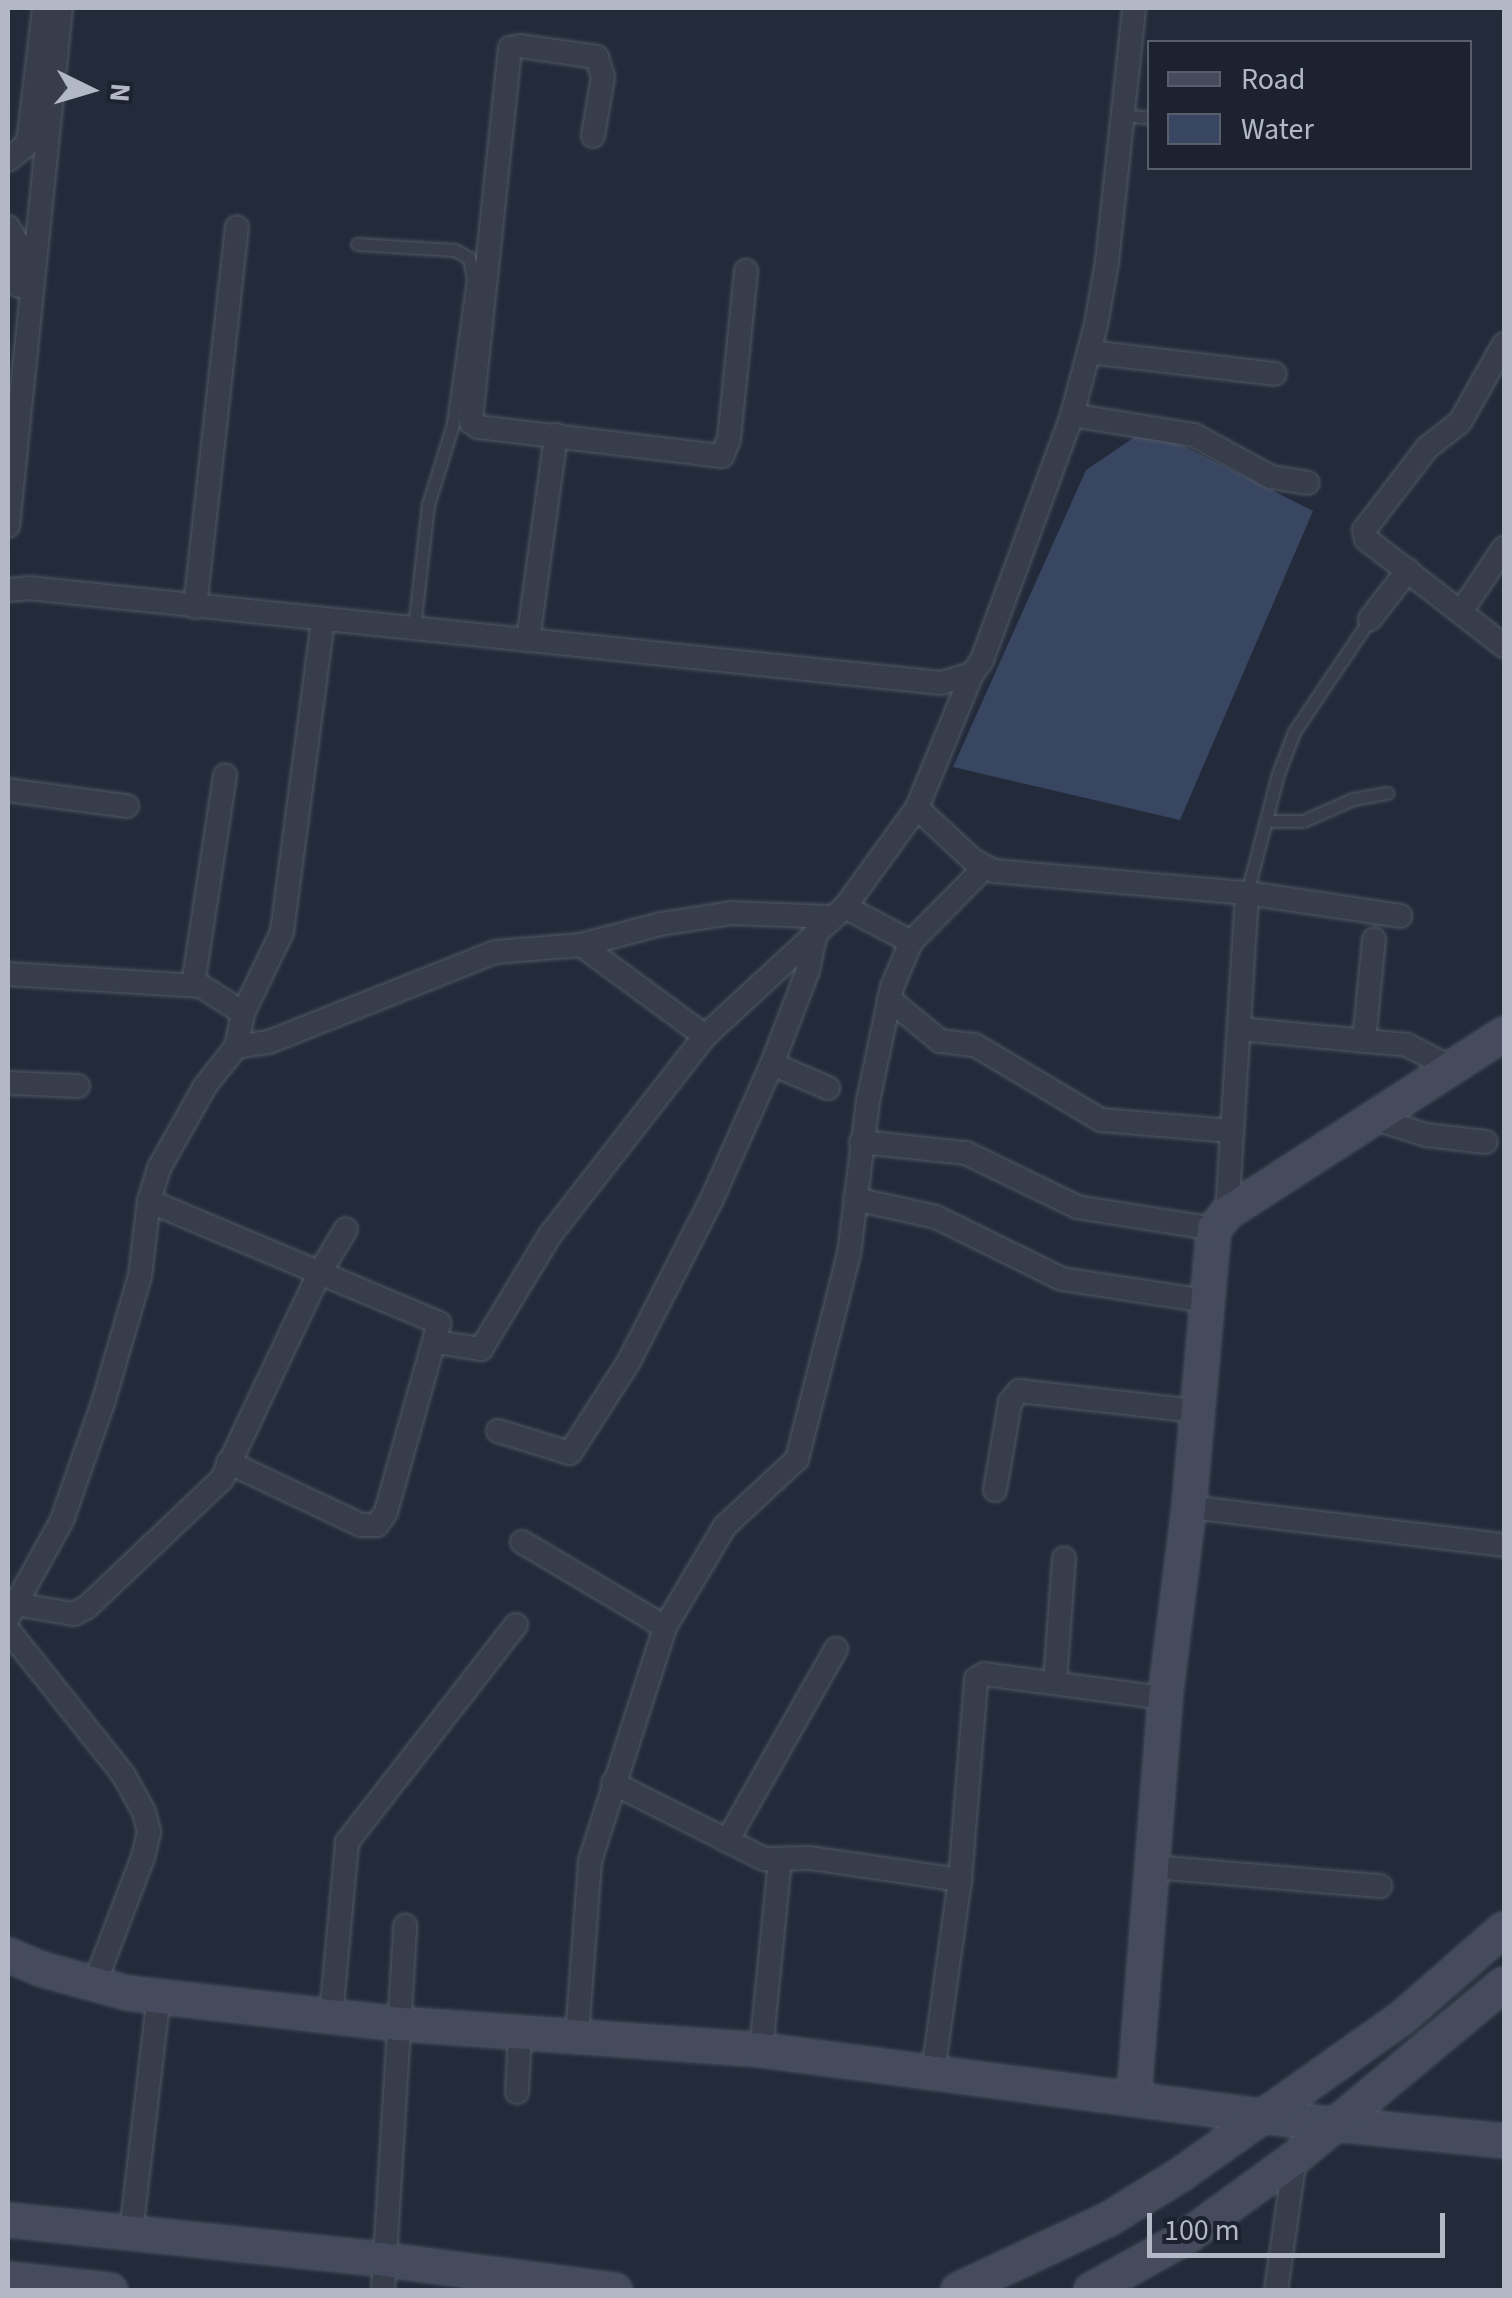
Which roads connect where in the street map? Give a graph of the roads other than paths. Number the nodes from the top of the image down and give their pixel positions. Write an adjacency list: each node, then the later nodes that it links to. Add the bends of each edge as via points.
1 (44, 8): 7 (street, via 29,136)
2 (61, 8): 15 (street)
3 (1134, 8): 4 (street)
4 (1123, 115): 5 (lane); 13 (street, via 1107,262)
5 (1147, 118)
6 (593, 136): 18 (street, via 603,78 598,58 510,48 470,422)
7 (8, 160)
8 (8, 227): 14 (street, via 20,267)
9 (237, 227): 24 (street)
10 (357, 244): 28 (lane, via 455,250 469,258 472,279 452,424 428,505)
11 (746, 271): 18 (street, via 730,439 722,456)
12 (1504, 344): 22 (street, via 1454,430 1427,448 1365,526 1366,539)
13 (1089, 352): 16 (street); 17 (street)
14 (8, 354)
15 (14, 373): 20 (street)
16 (1275, 374)
17 (1072, 416): 19 (street, via 1194,435 1271,477); 31 (street)
18 (556, 435): 29 (street)
19 (1308, 483)
20 (8, 526)
21 (1504, 548): 25 (street)
22 (1408, 570): 25 (street); 26 (street)
23 (8, 590): 24 (street)
24 (195, 606): 27 (street)
25 (1462, 610): 30 (street)
26 (1370, 619): 37 (lane, via 1294,732)
27 (324, 620): 28 (street); 49 (street, via 282,932)
28 (414, 627): 29 (street)
29 (528, 640): 31 (street, via 941,682)
30 (1504, 646)
31 (972, 674): 36 (street)
32 (226, 776): 47 (street)
33 (8, 790): 35 (street)
34 (1387, 793): 37 (lane, via 1352,799 1304,822)
35 (126, 806)
36 (917, 808): 38 (street); 40 (street)
37 (1266, 821): 39 (lane)
38 (984, 868): 39 (street); 44 (street)
39 (1247, 893): 41 (street); 50 (street)
40 (839, 912): 42 (street); 44 (street); 45 (street, via 731,914)
41 (1400, 916)
42 (815, 938): 52 (street); 55 (street)
43 (1374, 938): 53 (street)
44 (911, 942): 48 (street)
45 (581, 944): 52 (street); 54 (street, via 495,952 269,1042)
46 (8, 974): 47 (street)
47 (193, 985): 49 (street)
48 (889, 1000): 61 (street, via 940,1041 975,1046 1101,1120); 62 (street)
49 (242, 1013): 54 (street)
50 (1239, 1029): 53 (street); 61 (street)
51 (1504, 1034): 56 (street)
52 (705, 1036): 70 (street, via 550,1235 481,1349)
53 (1364, 1041): 56 (street, via 1407,1045)
54 (236, 1046): 65 (street, via 171,1144)
55 (772, 1064): 59 (street); 72 (street, via 670,1286 570,1453)
56 (1452, 1068): 60 (street)
57 (8, 1083): 58 (street)
58 (78, 1086)
59 (828, 1088)
60 (1374, 1118): 63 (street, via 1426,1135); 66 (street)
61 (1232, 1132): 66 (street)
62 (862, 1142): 64 (street); 66 (street, via 966,1153 1077,1207)
63 (1486, 1142)
64 (855, 1199): 69 (street, via 936,1217 1062,1279); 81 (street, via 849,1254 798,1459 725,1526)
65 (149, 1201): 68 (street); 79 (street, via 140,1276 103,1403 62,1520)
66 (1220, 1220): 69 (street)
67 (346, 1228): 68 (street)
68 (320, 1272): 70 (street, via 436,1320); 73 (street)
69 (1206, 1301): 71 (street)
70 (436, 1342): 73 (street, via 377,1526 360,1526)
71 (1195, 1410): 74 (street, via 1019,1390 1010,1402); 75 (street)
72 (498, 1431)
73 (228, 1462): 79 (street, via 222,1479 87,1608 74,1614)
74 (995, 1490)
75 (1189, 1507): 77 (street); 85 (street)
76 (522, 1542): 81 (street)
77 (1504, 1545)
78 (1064, 1558): 84 (street)
79 (12, 1611)
80 (516, 1625): 98 (street, via 347,1842)
81 (665, 1628): 86 (street)
82 (8, 1630): 96 (street, via 110,1758 149,1832)
83 (836, 1649): 87 (street)
84 (1054, 1681): 85 (street); 90 (street, via 984,1674 976,1679)
85 (1165, 1698): 89 (street)
86 (613, 1783): 87 (street); 101 (street, via 584,1901)
87 (728, 1841): 88 (street)
88 (780, 1860): 90 (street, via 810,1858); 102 (street)
89 (1152, 1867): 91 (street); 105 (street)
90 (960, 1880): 103 (street)
91 (1380, 1886)
92 (405, 1926): 99 (street)
93 (1504, 1929): 106 (street, via 1403,2017)
94 (8, 1954): 96 (street)
95 (1504, 1984): 107 (street)
96 (94, 1985): 97 (street)
97 (160, 1996): 98 (street); 111 (street)
98 (331, 2016): 99 (street)
99 (401, 2024): 100 (street); 112 (street)
100 (520, 2032): 101 (street); 104 (street)
101 (576, 2036): 102 (street)
102 (760, 2050): 103 (street)
103 (933, 2072): 105 (street)
104 (517, 2092)
105 (1134, 2096): 106 (street)
106 (1266, 2116): 107 (street); 116 (street, via 1109,2219)
107 (1342, 2123): 108 (street); 109 (street)
108 (1504, 2141)
109 (1295, 2158): 117 (street, via 1188,2236); 118 (street)
110 (8, 2220): 111 (street)
111 (131, 2233): 112 (street)
112 (384, 2275): 115 (street)
113 (8, 2279): 114 (street)
114 (110, 2290)
115 (615, 2290)
116 (958, 2290)
117 (1092, 2290)
118 (1276, 2290)

